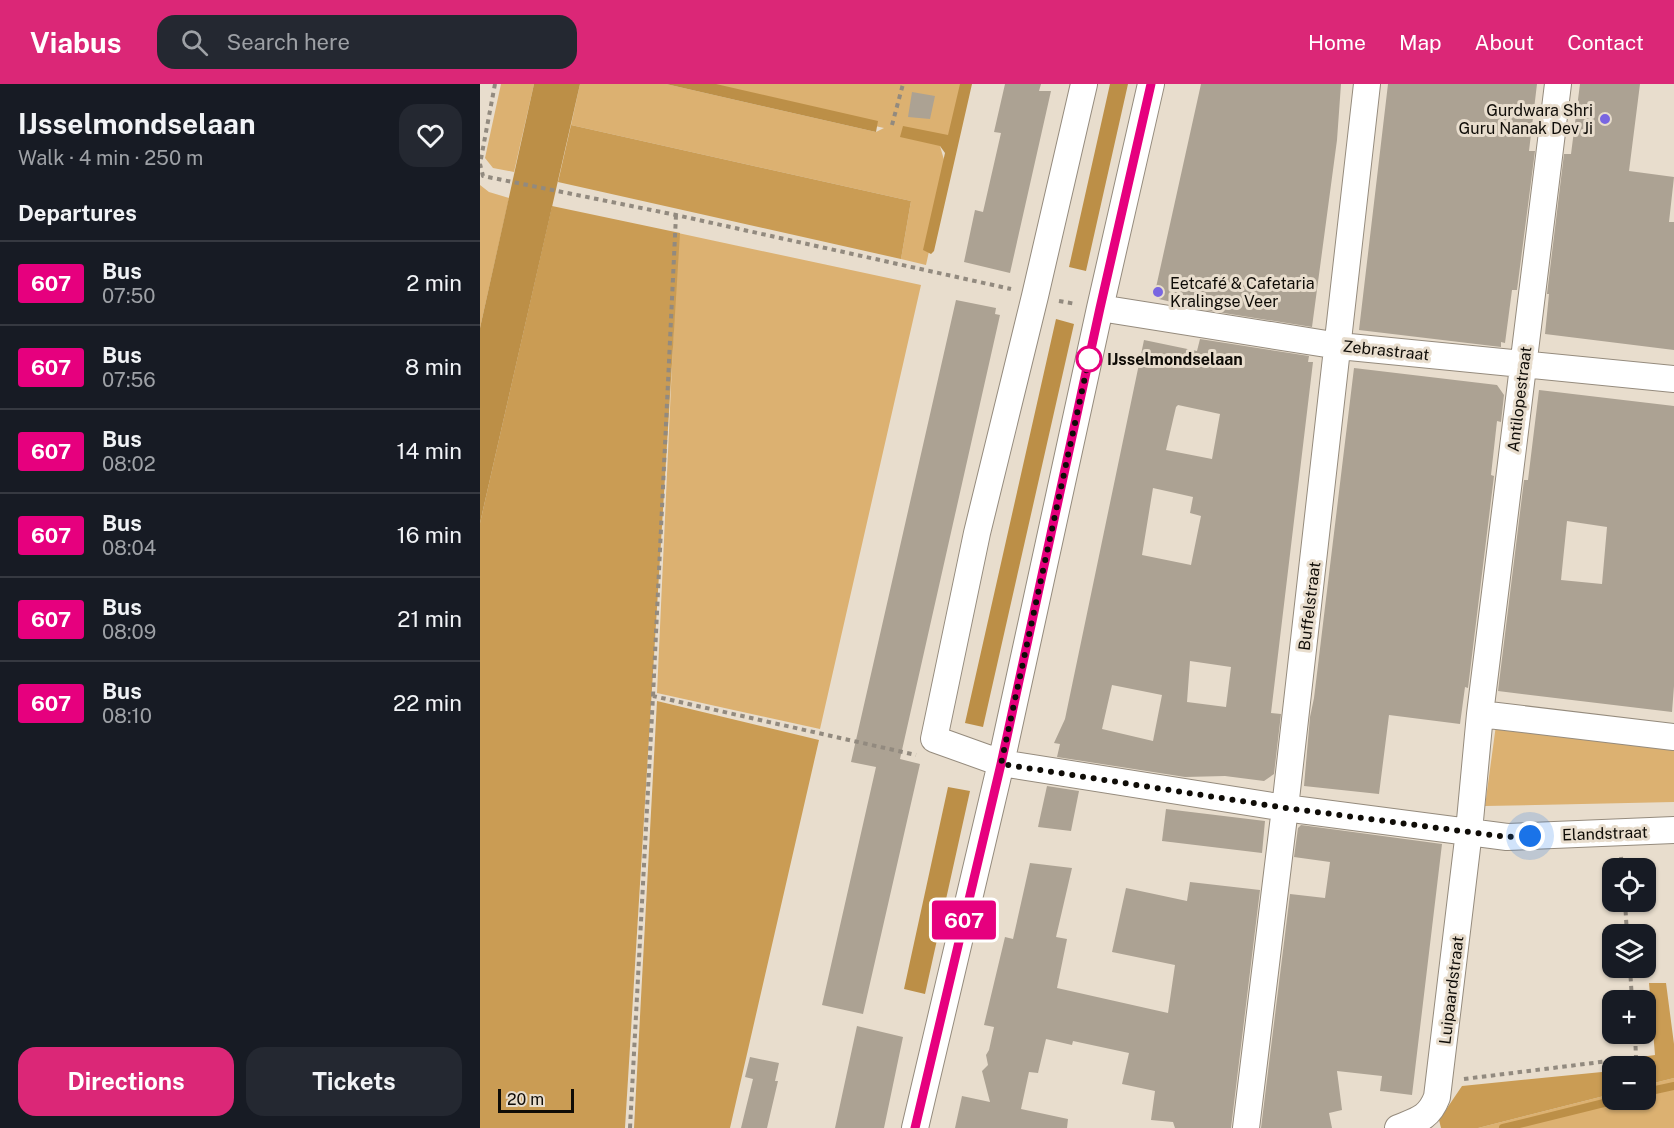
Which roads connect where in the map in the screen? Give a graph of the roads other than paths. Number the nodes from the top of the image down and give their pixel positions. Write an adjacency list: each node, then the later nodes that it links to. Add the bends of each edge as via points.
1 (1084, 84): 11 (street, via 977,533 934,739)
2 (1151, 84): 5 (street)
3 (1367, 84): 6 (street, Buffelstraat)
4 (1558, 84): 7 (street, Antilopestraat)
5 (1100, 308): 6 (street, Zebrastraat); 11 (street)
6 (1339, 346): 7 (street, Zebrastraat); 12 (street, Buffelstraat)
7 (1523, 364): 8 (street, Zebrastraat); 9 (street, Antilopestraat)
8 (1674, 379)
9 (1480, 714): 10 (street); 14 (street, Antilopestraat)
10 (1674, 737)
11 (1001, 764): 12 (street, Elandstraat); 15 (street)
12 (1286, 808): 14 (street, Elandstraat); 16 (street, Buffelstraat)
13 (1674, 830): 14 (street, Elandstraat, via 1507,837)
14 (1469, 831): 17 (street, Luipaardstraat, via 1437,1097 1432,1110)
15 (915, 1128)
16 (1246, 1128)
17 (1398, 1128)

